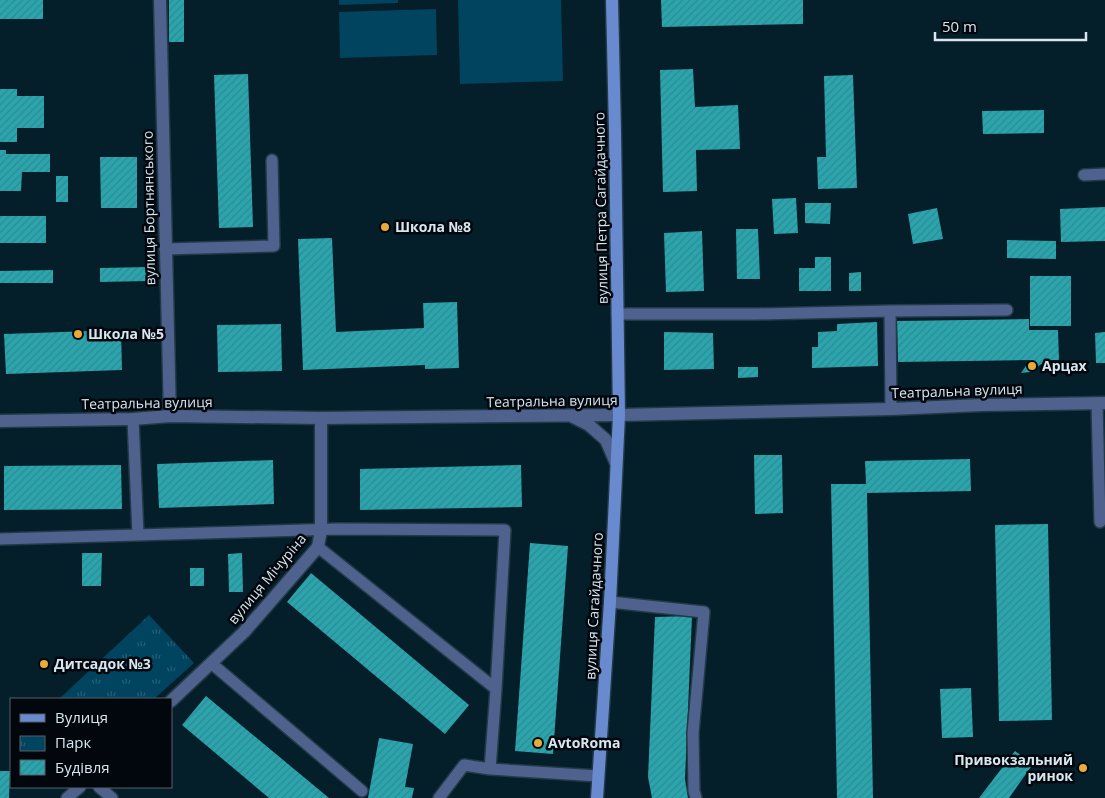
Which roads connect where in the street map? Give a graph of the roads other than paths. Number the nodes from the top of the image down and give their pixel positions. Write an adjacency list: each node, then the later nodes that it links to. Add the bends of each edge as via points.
1 (160, 0): 6 (street, вулиця Бортнянського)
2 (612, 0): 9 (main road, вулиця Петра Сагайдачного)
3 (272, 160): 6 (lane, via 274,246)
4 (1105, 174): 5 (lane)
5 (1084, 175)
6 (165, 249): 14 (street, вулиця Бортнянського)
7 (1007, 310): 8 (lane)
8 (890, 311): 9 (lane); 11 (lane)
9 (617, 314): 13 (main road, вулиця Петра Сагайдачного)
10 (1101, 403): 11 (street, Театральна вулиця); 19 (lane)
11 (891, 409): 13 (street, Театральна вулиця)
12 (571, 415): 13 (street, Театральна вулиця); 15 (street, Театральна вулиця); 18 (street, via 606,440)
13 (619, 415): 18 (main road, вулиця Сагайдачного)
14 (170, 416): 15 (street, Театральна вулиця); 16 (street, Театральна вулиця)
15 (321, 418): 20 (street, вулиця Мічуріна)
16 (133, 419): 17 (street, Театральна вулиця); 21 (lane)
17 (0, 421)
18 (616, 463): 24 (main road, вулиця Сагайдачного)
19 (1100, 522)
20 (321, 530): 21 (lane); 23 (street, вулиця Мічуріна); 26 (lane, via 505,530)
21 (138, 535): 22 (lane)
22 (0, 539)
23 (318, 547): 25 (street, вулиця Мічуріна, via 244,632); 26 (lane)
24 (610, 602): 29 (main road, вулиця Сагайдачного); 37 (lane, via 704,612 693,733)
25 (211, 663): 27 (street, вулиця Мічуріна); 32 (lane)
26 (496, 689): 28 (lane)
27 (172, 700)
28 (490, 769): 29 (lane); 35 (lane, via 464,765)
29 (598, 776): 36 (main road, вулиця Сагайдачного)
30 (79, 788): 33 (lane)
31 (100, 788): 34 (lane)
32 (362, 791)
33 (67, 798)
34 (112, 798)
35 (439, 798)
36 (597, 798)
37 (696, 798)

